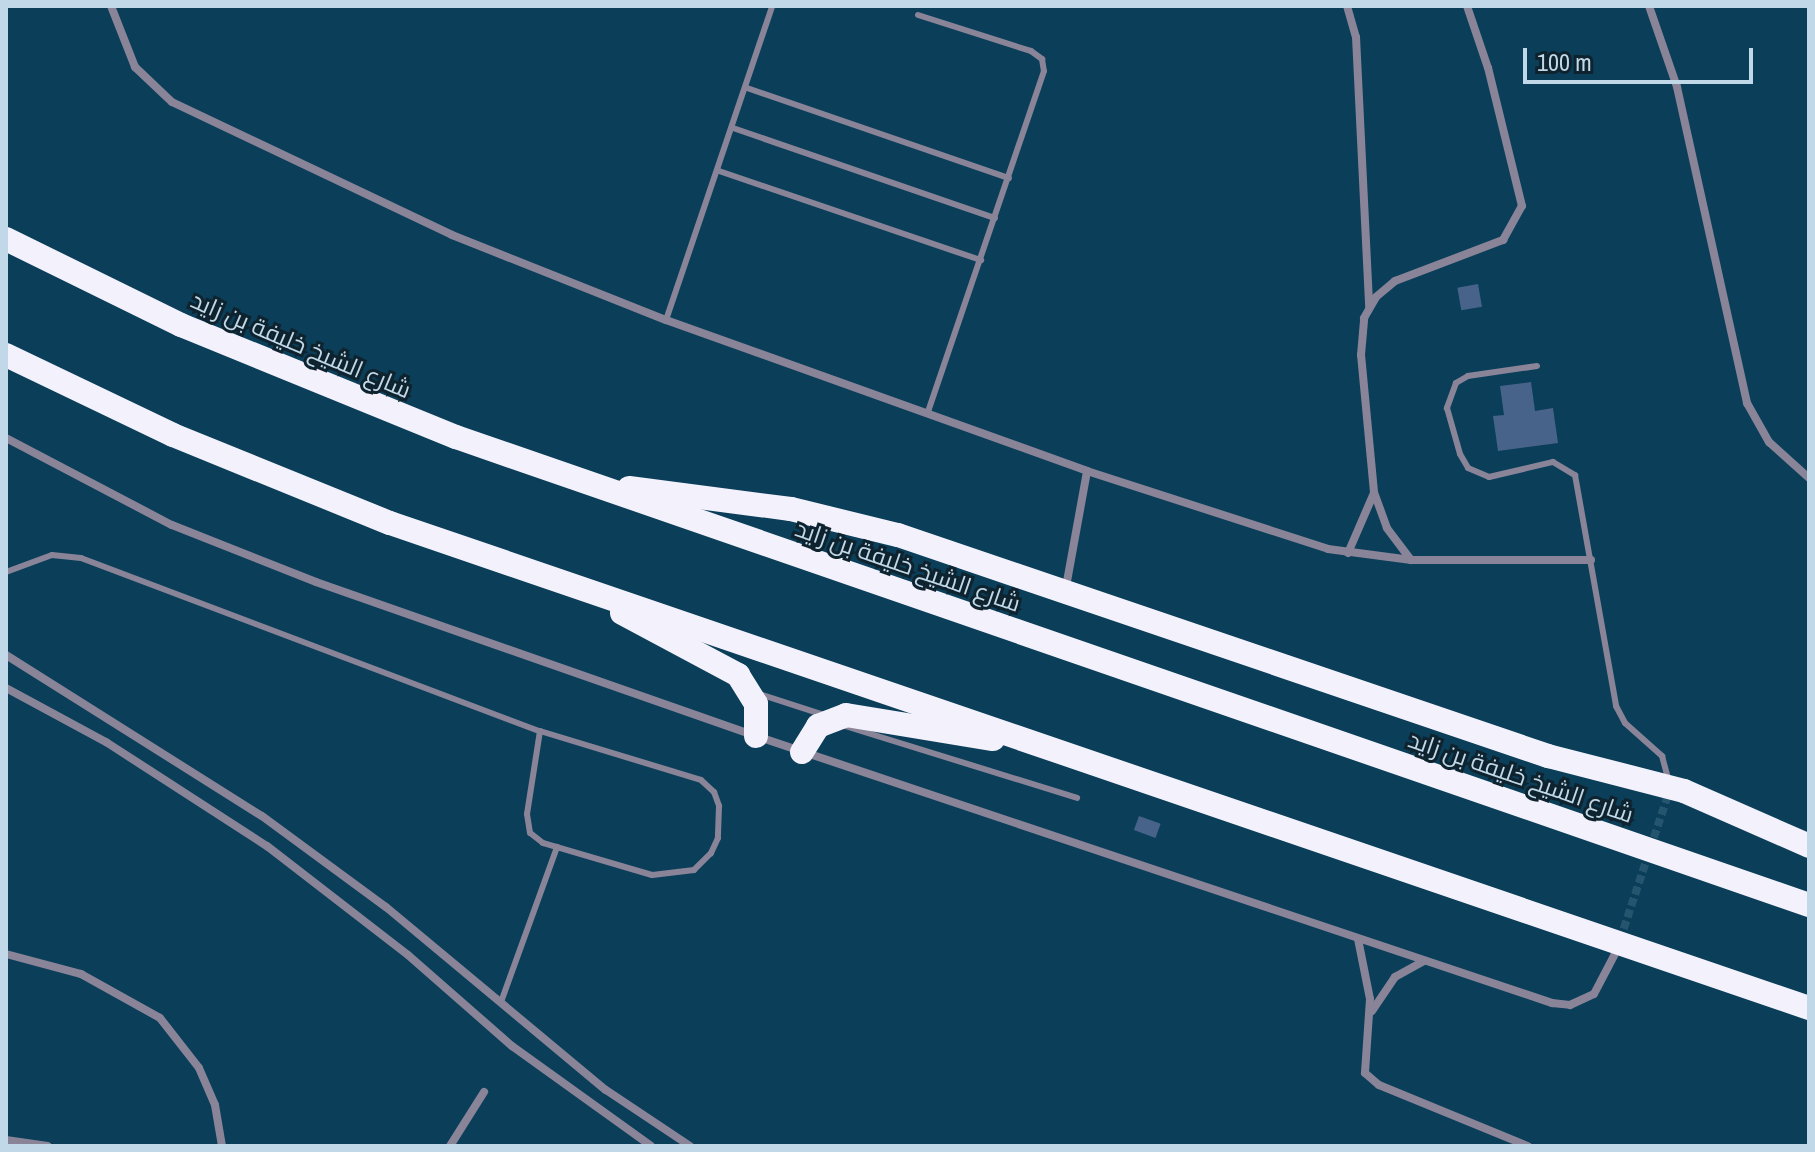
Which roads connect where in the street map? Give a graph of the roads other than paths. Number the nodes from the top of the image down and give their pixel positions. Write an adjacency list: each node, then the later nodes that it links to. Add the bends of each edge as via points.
1 (111, 6): 15 (street, via 141,77 172,102 439,230)
2 (772, 6): 7 (lane)
3 (1347, 6): 14 (street, via 1356,37)
4 (1467, 6): 14 (street, via 1521,187 1520,215 1495,245 1395,281)
5 (1649, 6): 21 (street, via 1677,87 1747,403 1769,442)
6 (918, 15): 10 (lane, via 1042,59 1043,77)
7 (747, 88): 8 (lane); 10 (lane)
8 (733, 128): 9 (lane); 11 (lane)
9 (719, 171): 13 (lane); 15 (lane)
10 (1009, 178): 11 (lane)
11 (995, 218): 13 (lane)
12 (6, 239): 22 (highway, شارع الشيخ خليفة بن زايد, via 126,301 310,380)
13 (981, 260): 18 (lane)
14 (1369, 307): 23 (street, via 1360,342)
15 (666, 320): 18 (street)
16 (6, 355): 28 (highway, via 173,435 319,496)
17 (1537, 366): 26 (lane, via 1462,379 1448,394 1448,414 1463,462 1474,472 1497,476 1553,462 1571,470 1579,486)
18 (928, 412): 20 (street)
19 (6, 438): 35 (street, via 221,545)
20 (1087, 471): 24 (street); 29 (street)
21 (1809, 478)
22 (590, 484): 29 (highway, via 721,497 827,516); 42 (highway, شارع الشيخ خليفة بن زايد)
23 (1374, 492): 24 (street); 25 (street, via 1387,528)
24 (1348, 553): 25 (street)
25 (1411, 560): 26 (street)
26 (1591, 560): 38 (lane, via 1616,706 1625,723 1662,756)
27 (6, 572): 34 (lane, via 52,555 81,558)
28 (587, 590): 32 (highway, via 728,669); 36 (highway)
29 (1065, 592): 38 (highway, via 1548,756)
30 (6, 655): 47 (street, via 262,816 386,907)
31 (6, 688): 55 (street, via 106,742 267,846 408,955 512,1046)
32 (752, 693): 33 (lane); 35 (highway, via 758,713)
33 (831, 719): 36 (highway, via 854,716); 37 (highway, via 813,732); 39 (lane)
34 (540, 731): 41 (lane, via 528,800 530,833); 41 (lane, via 701,780 719,806 718,838 711,853 694,870 676,876 652,875)
35 (756, 736): 37 (street)
36 (1035, 743): 48 (highway)
37 (802, 752): 43 (street)
38 (1669, 790): 40 (highway)
39 (1077, 798)
40 (1809, 846)
41 (557, 847): 47 (lane)
42 (1809, 905)
43 (1358, 939): 46 (street); 49 (street, via 1368,979)
44 (1616, 952): 46 (street, via 1600,988 1570,1005)
45 (6, 954): 53 (street, via 81,974 160,1018 199,1068 215,1105)
46 (1424, 961): 49 (street, via 1389,983)
47 (501, 1002): 56 (street, via 606,1090)
48 (1809, 1008)
49 (1368, 1019): 57 (street, via 1365,1073 1379,1085)
50 (484, 1092): 54 (street)
51 (6, 1140): 52 (street)
52 (48, 1146)
53 (222, 1146)
54 (450, 1146)
55 (651, 1146)
56 (690, 1146)
57 (1528, 1146)

